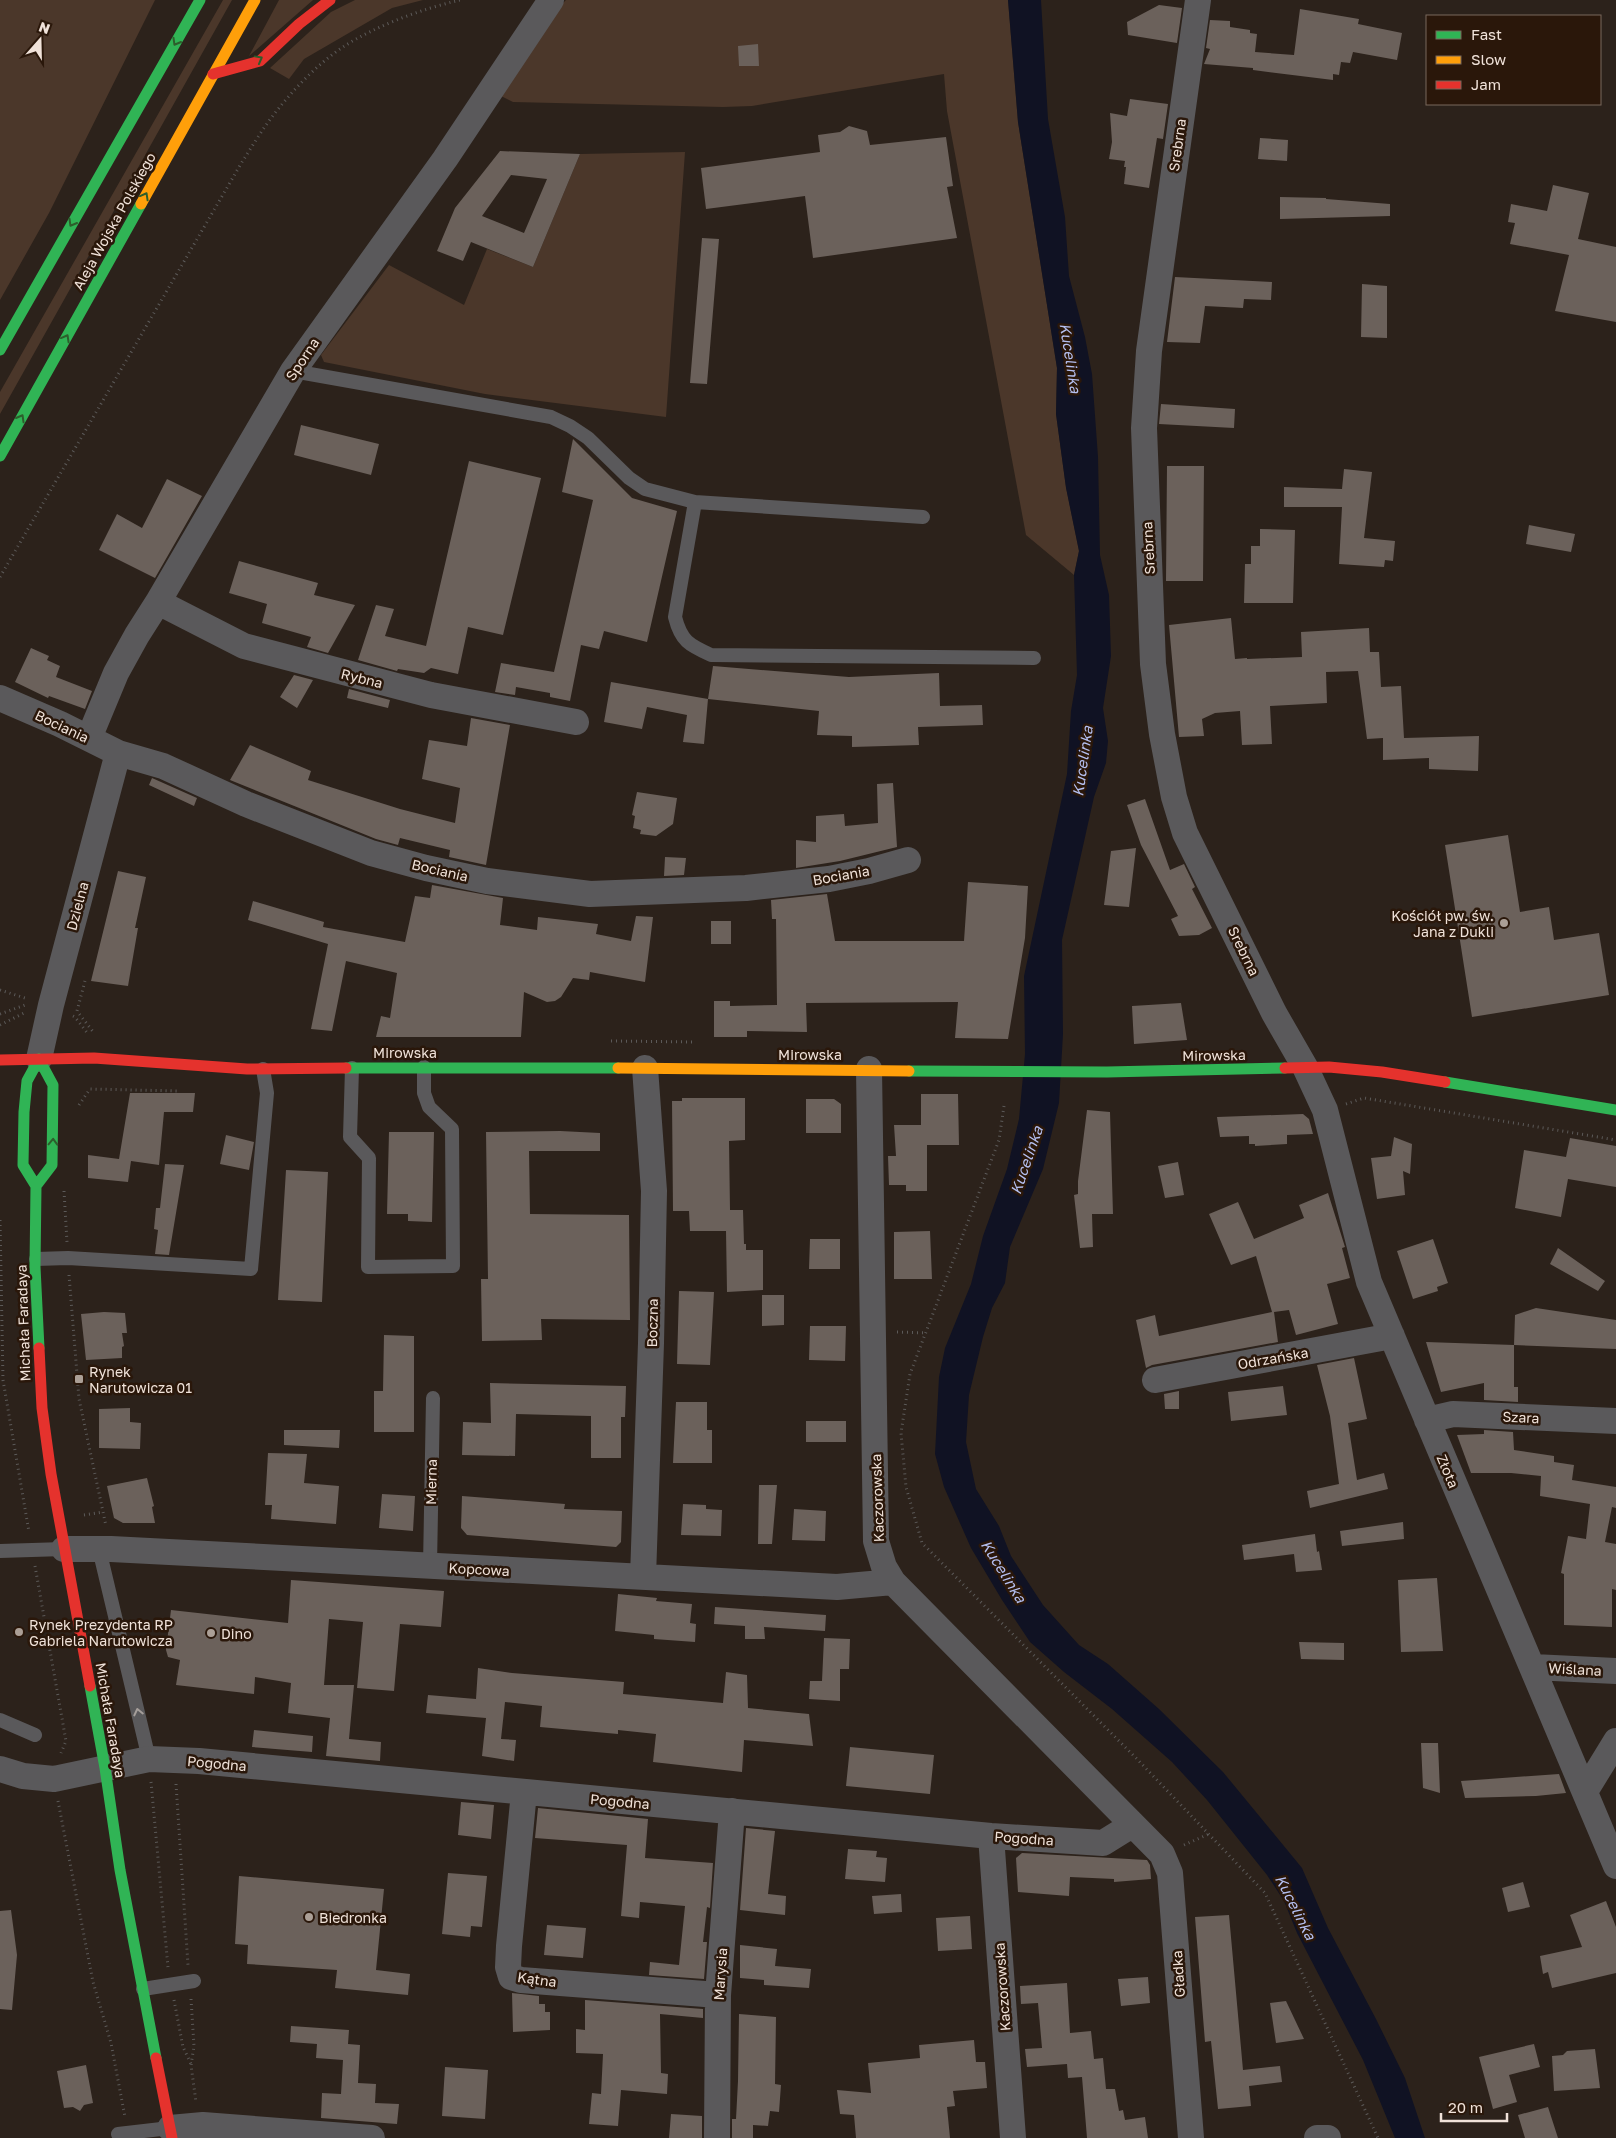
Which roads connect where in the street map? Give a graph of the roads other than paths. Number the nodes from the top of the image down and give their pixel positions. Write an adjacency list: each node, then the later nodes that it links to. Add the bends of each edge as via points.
1 (200, 0): 7 (street, one-way to 7)
2 (255, 0): 6 (street, Aleja Wojska Polskiego)
3 (330, 0): 6 (street, one-way to 3, via 260,61 298,24)
4 (551, 0): 8 (street, Sporna, via 444,159)
5 (1198, 0): 24 (street, Srebrna, via 1149,351 1144,418 1153,664 1162,734 1174,797 1185,833 1274,1013)
6 (213, 74): 9 (street, Aleja Wojska Polskiego, one-way to 6)
7 (0, 350)
8 (293, 371): 10 (lane, via 551,417 588,438 645,489); 12 (street, Sporna)
9 (0, 456)
10 (695, 502): 11 (lane); 13 (lane, via 676,617 679,633 694,647 711,655)
11 (923, 517)
12 (158, 602): 15 (street, Rybna, via 244,646 430,695); 16 (street, Sporna, via 116,673)
13 (1034, 658)
14 (0, 698): 16 (street, Bociania)
15 (576, 722)
16 (89, 738): 17 (street, Bociania)
17 (118, 753): 18 (street, Bociania, via 164,766 246,804 370,853 487,881 590,894 746,888 829,879 869,872); 19 (street, Dzielna)
18 (908, 860)
19 (39, 1059): 20 (street, Mirowska); 25 (street, Mirowska, via 94,1058); 28 (street, via 27,1082 24,1112 23,1165); 28 (street, one-way to 19, via 52,1165 53,1085)
20 (0, 1060)
21 (424, 1067): 22 (street, Mirowska); 22 (lane, via 424,1093 428,1107 452,1129 453,1266 368,1267 369,1158 350,1137); 23 (street, Mirowska)
22 (352, 1068): 25 (street, Mirowska)
23 (645, 1068): 26 (street, Mirowska); 39 (street, Boczna, via 654,1191)
24 (1306, 1068): 26 (street, Mirowska, via 1107,1072); 27 (street, Mirowska, via 1337,1067 1382,1072); 30 (street, Złota, via 1325,1110 1369,1282)
25 (263, 1069): 29 (lane, via 267,1093 252,1269)
26 (868, 1069): 40 (street, Kaczorowska, via 876,1541 884,1567)
27 (1616, 1110)
28 (36, 1186): 29 (street, Michała Faradaya)
29 (36, 1259): 35 (street, Michała Faradaya, via 42,1408)
30 (1392, 1336): 31 (street, Odrzańska); 33 (street, Złota)
31 (1155, 1380)
32 (433, 1398): 38 (lane, Mierna)
33 (1426, 1420): 34 (street, Szara, via 1453,1414); 41 (street, Złota)
34 (1616, 1421)
35 (64, 1549): 36 (street, Kopcowa); 37 (lane); 47 (street, Michała Faradaya)
36 (99, 1549): 38 (street, Kopcowa); 46 (lane, one-way to 36)
37 (0, 1551)
38 (430, 1566): 39 (street, Kopcowa)
39 (643, 1577): 40 (street, Kopcowa, via 836,1587)
40 (893, 1582): 52 (street, Kaczorowska)
41 (1533, 1666): 42 (street, Wiślana); 49 (street, Złota)
42 (1616, 1671)
43 (0, 1720): 44 (lane)
44 (35, 1735)
45 (1616, 1741): 49 (street)
46 (149, 1759): 47 (street, Pogodna); 50 (street, Pogodna, via 221,1772)
47 (105, 1768): 48 (street, via 54,1779 23,1776); 57 (street, Michała Faradaya, via 120,1870)
48 (0, 1769)
49 (1586, 1790): 53 (street, Złota)
50 (524, 1792): 51 (street, Pogodna); 58 (street, Kątna, via 509,1946 511,1977)
51 (732, 1811): 54 (street, Pogodna); 58 (street, Marysia)
52 (1132, 1825): 54 (street, Pogodna, via 1103,1843); 64 (street, Gładka, via 1162,1854 1170,1874)
53 (1609, 1829): 55 (street, Złota)
54 (991, 1836): 63 (street, Kaczorowska)
55 (1616, 1866)
56 (194, 1982): 57 (lane)
57 (143, 1989): 60 (street, Michała Faradaya)
58 (718, 1994): 62 (street, Marysia)
59 (123, 2133): 60 (lane)
60 (171, 2133): 61 (street, via 203,2125)
61 (372, 2138)
62 (717, 2138)
63 (1013, 2138)
64 (1191, 2138)
65 (1317, 2138): 66 (street)
66 (1328, 2138)

